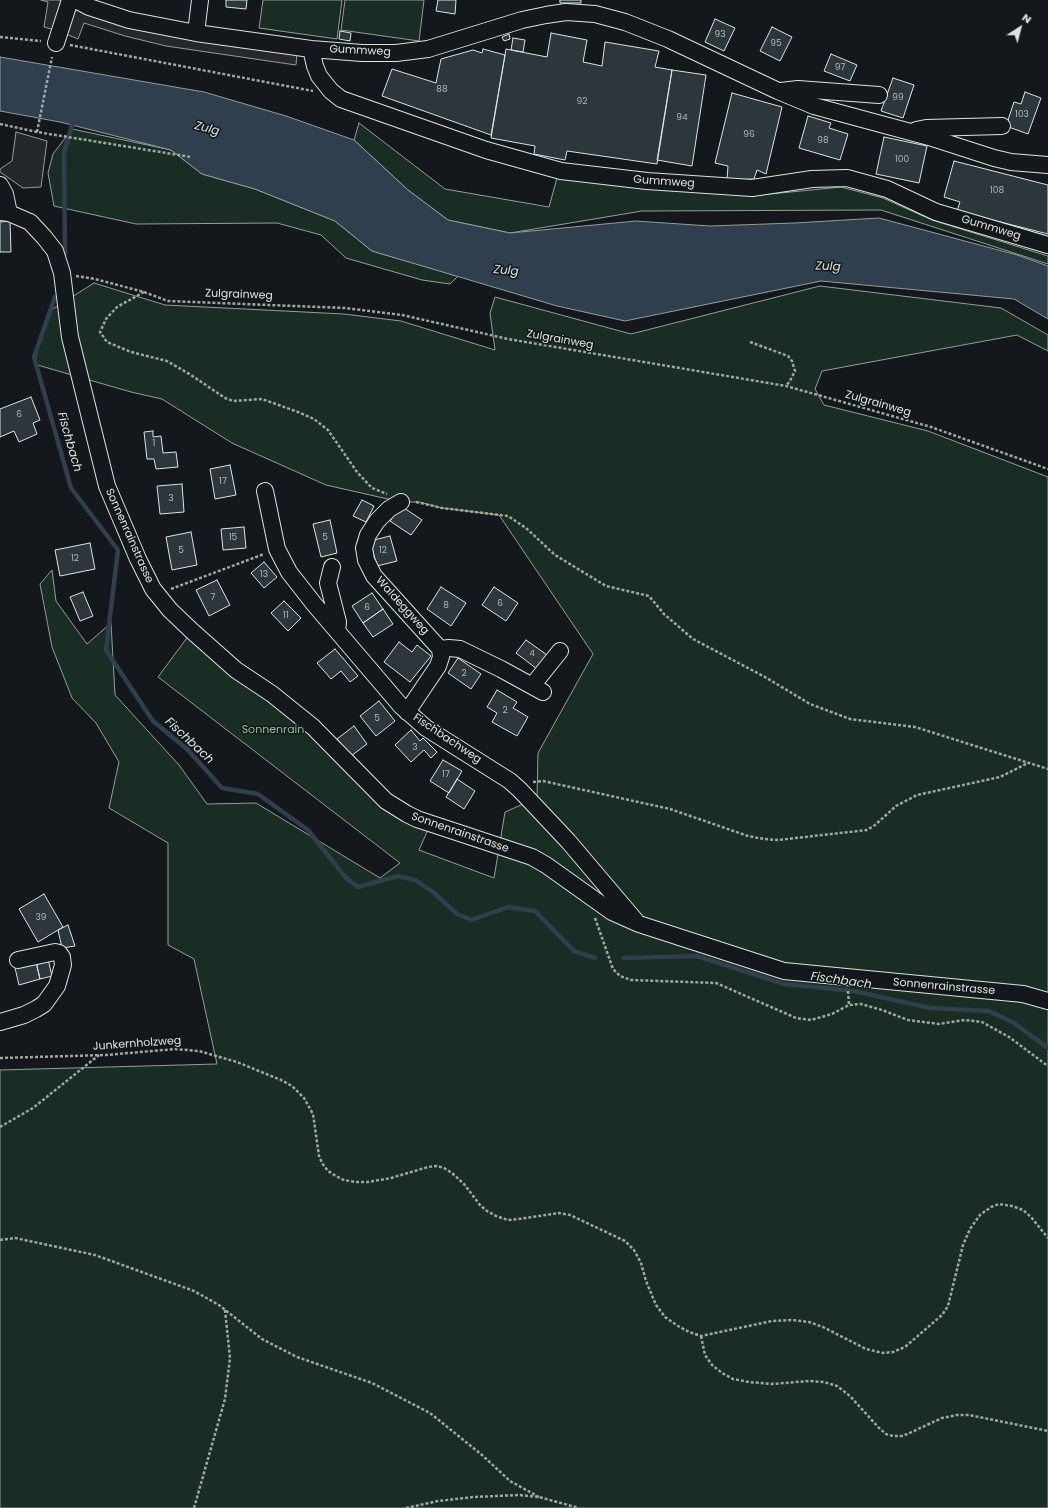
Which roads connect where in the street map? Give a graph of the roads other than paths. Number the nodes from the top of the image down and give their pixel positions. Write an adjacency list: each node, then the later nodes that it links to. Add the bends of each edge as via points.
1 (200, 0): 3 (street)
2 (78, 1): 3 (street, Gummweg, via 129,20); 4 (street)
3 (196, 33): 5 (street, Gummweg)
4 (54, 48)
5 (312, 49): 6 (street, Gummweg, via 362,53 415,52 522,20 580,12 625,22 668,39); 13 (street, Gummweg, via 319,76 336,95 349,102 486,150 561,171 647,181 752,188 812,179 847,178 887,189 936,212)
6 (778, 91): 7 (street, via 798,89); 9 (street, Gummweg, via 827,111)
7 (879, 96)
8 (1002, 126): 9 (street, via 926,128)
9 (912, 132): 10 (street, Gummweg, via 994,158)
10 (1048, 165)
11 (0, 185): 12 (street, via 5,194)
12 (4, 212): 21 (street, Sonnenrainstrasse, via 30,222 55,251 62,273 70,337 107,486 144,572 170,610 236,670 313,727 376,793 396,808 417,819 532,857 612,912)
13 (1048, 245)
14 (265, 492): 17 (street, Fischbachweg, via 281,559)
15 (397, 499): 18 (street, Waldeggweg, via 372,528 365,542 364,553 374,576)
16 (332, 567): 17 (street, via 328,583 338,622)
17 (337, 631): 20 (street, Fischbachweg)
18 (440, 649): 19 (street, via 460,649 537,689); 20 (street, via 438,666)
19 (560, 651)
20 (406, 712): 21 (street, Fischbachweg, via 426,728 510,780 568,841)
21 (639, 924): 23 (street, Sonnenrainstrasse, via 784,971 1023,994)
22 (18, 960): 24 (street, via 55,952 62,957 63,965 57,986 44,1004 24,1015)
23 (1048, 1001)
24 (0, 1022)

